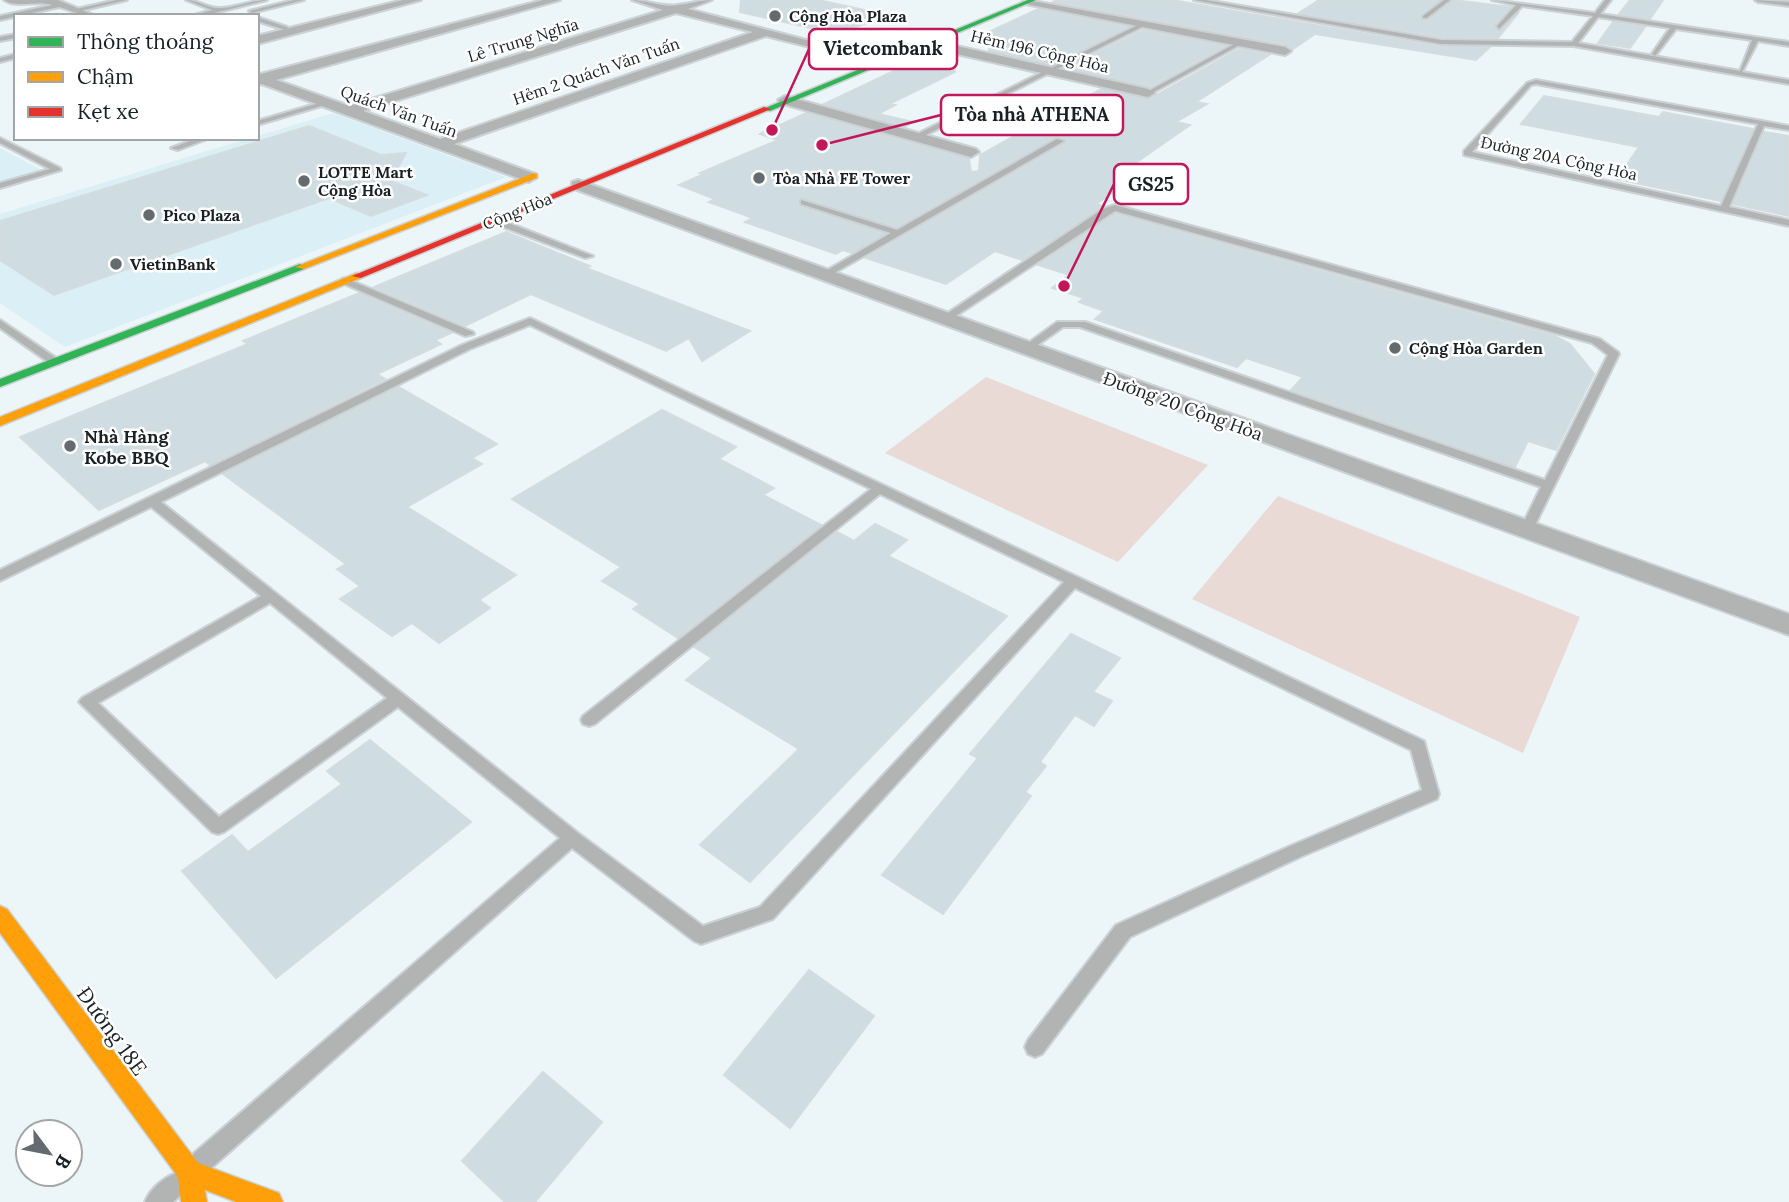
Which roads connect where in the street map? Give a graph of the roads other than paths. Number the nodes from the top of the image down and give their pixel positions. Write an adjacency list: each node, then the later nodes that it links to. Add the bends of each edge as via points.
1 (9, 0): 2 (street)
2 (46, 0): 21 (street)
3 (124, 0): 25 (lane)
4 (189, 0): 26 (lane)
5 (264, 0): 23 (lane)
6 (301, 0): 23 (lane, via 241,14)
7 (416, 0): 31 (street)
8 (555, 0): 52 (street)
9 (637, 0): 24 (street)
10 (707, 0): 24 (street, Lê Trung Nghĩa)
11 (1009, 0): 87 (main road, Cộng Hòa)
12 (1197, 0): 22 (lane)
13 (1252, 0): 22 (lane)
14 (1447, 0): 32 (lane)
15 (1495, 0): 19 (lane)
16 (1608, 0): 30 (lane)
17 (1758, 0): 20 (lane)
18 (1030, 2): 35 (street); 43 (main road, Cộng Hòa)
19 (1520, 4): 30 (lane); 37 (lane)
20 (1789, 4)
21 (62, 5): 25 (street); 27 (lane)
22 (1242, 8): 44 (lane, via 1441,42)
23 (226, 9): 26 (lane)
24 (677, 9): 39 (street); 58 (street, Lê Trung Nghĩa)
25 (75, 10): 28 (street)
26 (218, 10): 29 (lane)
27 (19, 14)
28 (86, 14)
29 (202, 14)
30 (1596, 15): 36 (lane); 44 (lane)
31 (352, 16): 34 (street); 40 (street)
32 (1426, 17)
33 (259, 20): 38 (lane)
34 (374, 22)
35 (1144, 24): 42 (street); 51 (lane)
36 (1674, 26): 41 (lane); 48 (lane)
37 (1499, 27)
38 (285, 28)
39 (765, 32): 46 (street); 67 (street, Hẻm 2 Quách Văn Tuấn)
40 (259, 39)
41 (1756, 39): 45 (lane); 50 (lane)
42 (1242, 42): 47 (street); 54 (lane)
43 (925, 43): 51 (street, Hẻm 196 Cộng Hòa); 55 (main road, Cộng Hòa)
44 (1574, 44): 53 (lane)
45 (1789, 44)
46 (856, 50): 49 (main road)
47 (1285, 51)
48 (1655, 54)
49 (824, 63)
50 (1742, 70)
51 (1049, 71): 54 (street, Hẻm 196 Cộng Hòa); 56 (lane)
52 (259, 79): 57 (street, Quách Văn Tuấn)
53 (1789, 82)
54 (1148, 93)
55 (785, 100): 63 (street); 72 (main road, Cộng Hòa)
56 (988, 102): 60 (lane); 63 (lane)
57 (326, 103): 58 (street, Quách Văn Tuấn); 59 (lane)
58 (349, 111): 67 (street, Quách Văn Tuấn)
59 (259, 122)
60 (1080, 123)
61 (1762, 123): 62 (lane, Đường 20A Cộng Hòa); 75 (lane); 75 (lane, Đường 20A Cộng Hòa, via 1536,82 1529,84 1467,153)
62 (1789, 128)
63 (915, 137): 69 (street)
64 (0, 140): 73 (lane, via 57,170)
65 (200, 140): 68 (lane)
66 (1060, 141): 78 (lane)
67 (440, 144): 71 (street, Quách Văn Tuấn)
68 (174, 148)
69 (971, 152)
70 (555, 167): 71 (main road, Cộng Hòa)
71 (529, 177): 86 (main road, Cộng Hòa)
72 (578, 185): 76 (main road, Cộng Hòa); 80 (street, Đường 20 Cộng Hòa)
73 (0, 186)
74 (804, 202): 78 (lane)
75 (1724, 209): 77 (lane, Đường 20A Cộng Hòa)
76 (493, 220): 79 (lane); 81 (main road, Cộng Hòa)
77 (1789, 223)
78 (898, 233): 80 (lane)
79 (588, 256)
80 (824, 275): 82 (street, Đường 20 Cộng Hòa)
81 (345, 281): 84 (lane); 89 (main road, Cộng Hòa)
82 (944, 319): 85 (street, Đường 20 Cộng Hòa); 90 (lane, via 1105,211 1127,209 1609,347 1614,354)
83 (0, 323): 86 (lane)
84 (469, 334)
85 (1025, 349): 90 (lane, via 1061,324 1081,324); 93 (street, Đường 20 Cộng Hòa)
86 (55, 362): 88 (main road, Cộng Hòa)
87 (90, 366)
88 (0, 383)
89 (0, 422)
90 (1548, 485): 93 (lane)
91 (880, 488): 92 (lane, via 530,321 466,347); 95 (lane); 99 (lane)
92 (154, 503): 94 (lane); 96 (lane)
93 (1526, 530): 97 (street, Đường 20 Cộng Hòa)
94 (0, 576)
95 (1073, 581): 100 (lane, via 766,913 701,935); 102 (lane, via 1418,746 1432,794 1123,931)
96 (271, 596): 98 (lane); 98 (lane, via 87,702 218,827)
97 (1789, 625)
98 (398, 698): 100 (lane)
99 (589, 720)
100 (572, 838): 103 (lane)
101 (0, 916): 103 (main road, Đường 18E)
102 (1035, 1047)
103 (190, 1172): 104 (lane); 105 (main road, Đường 18E); 106 (main road)
104 (156, 1202)
105 (194, 1202)
106 (270, 1202)

